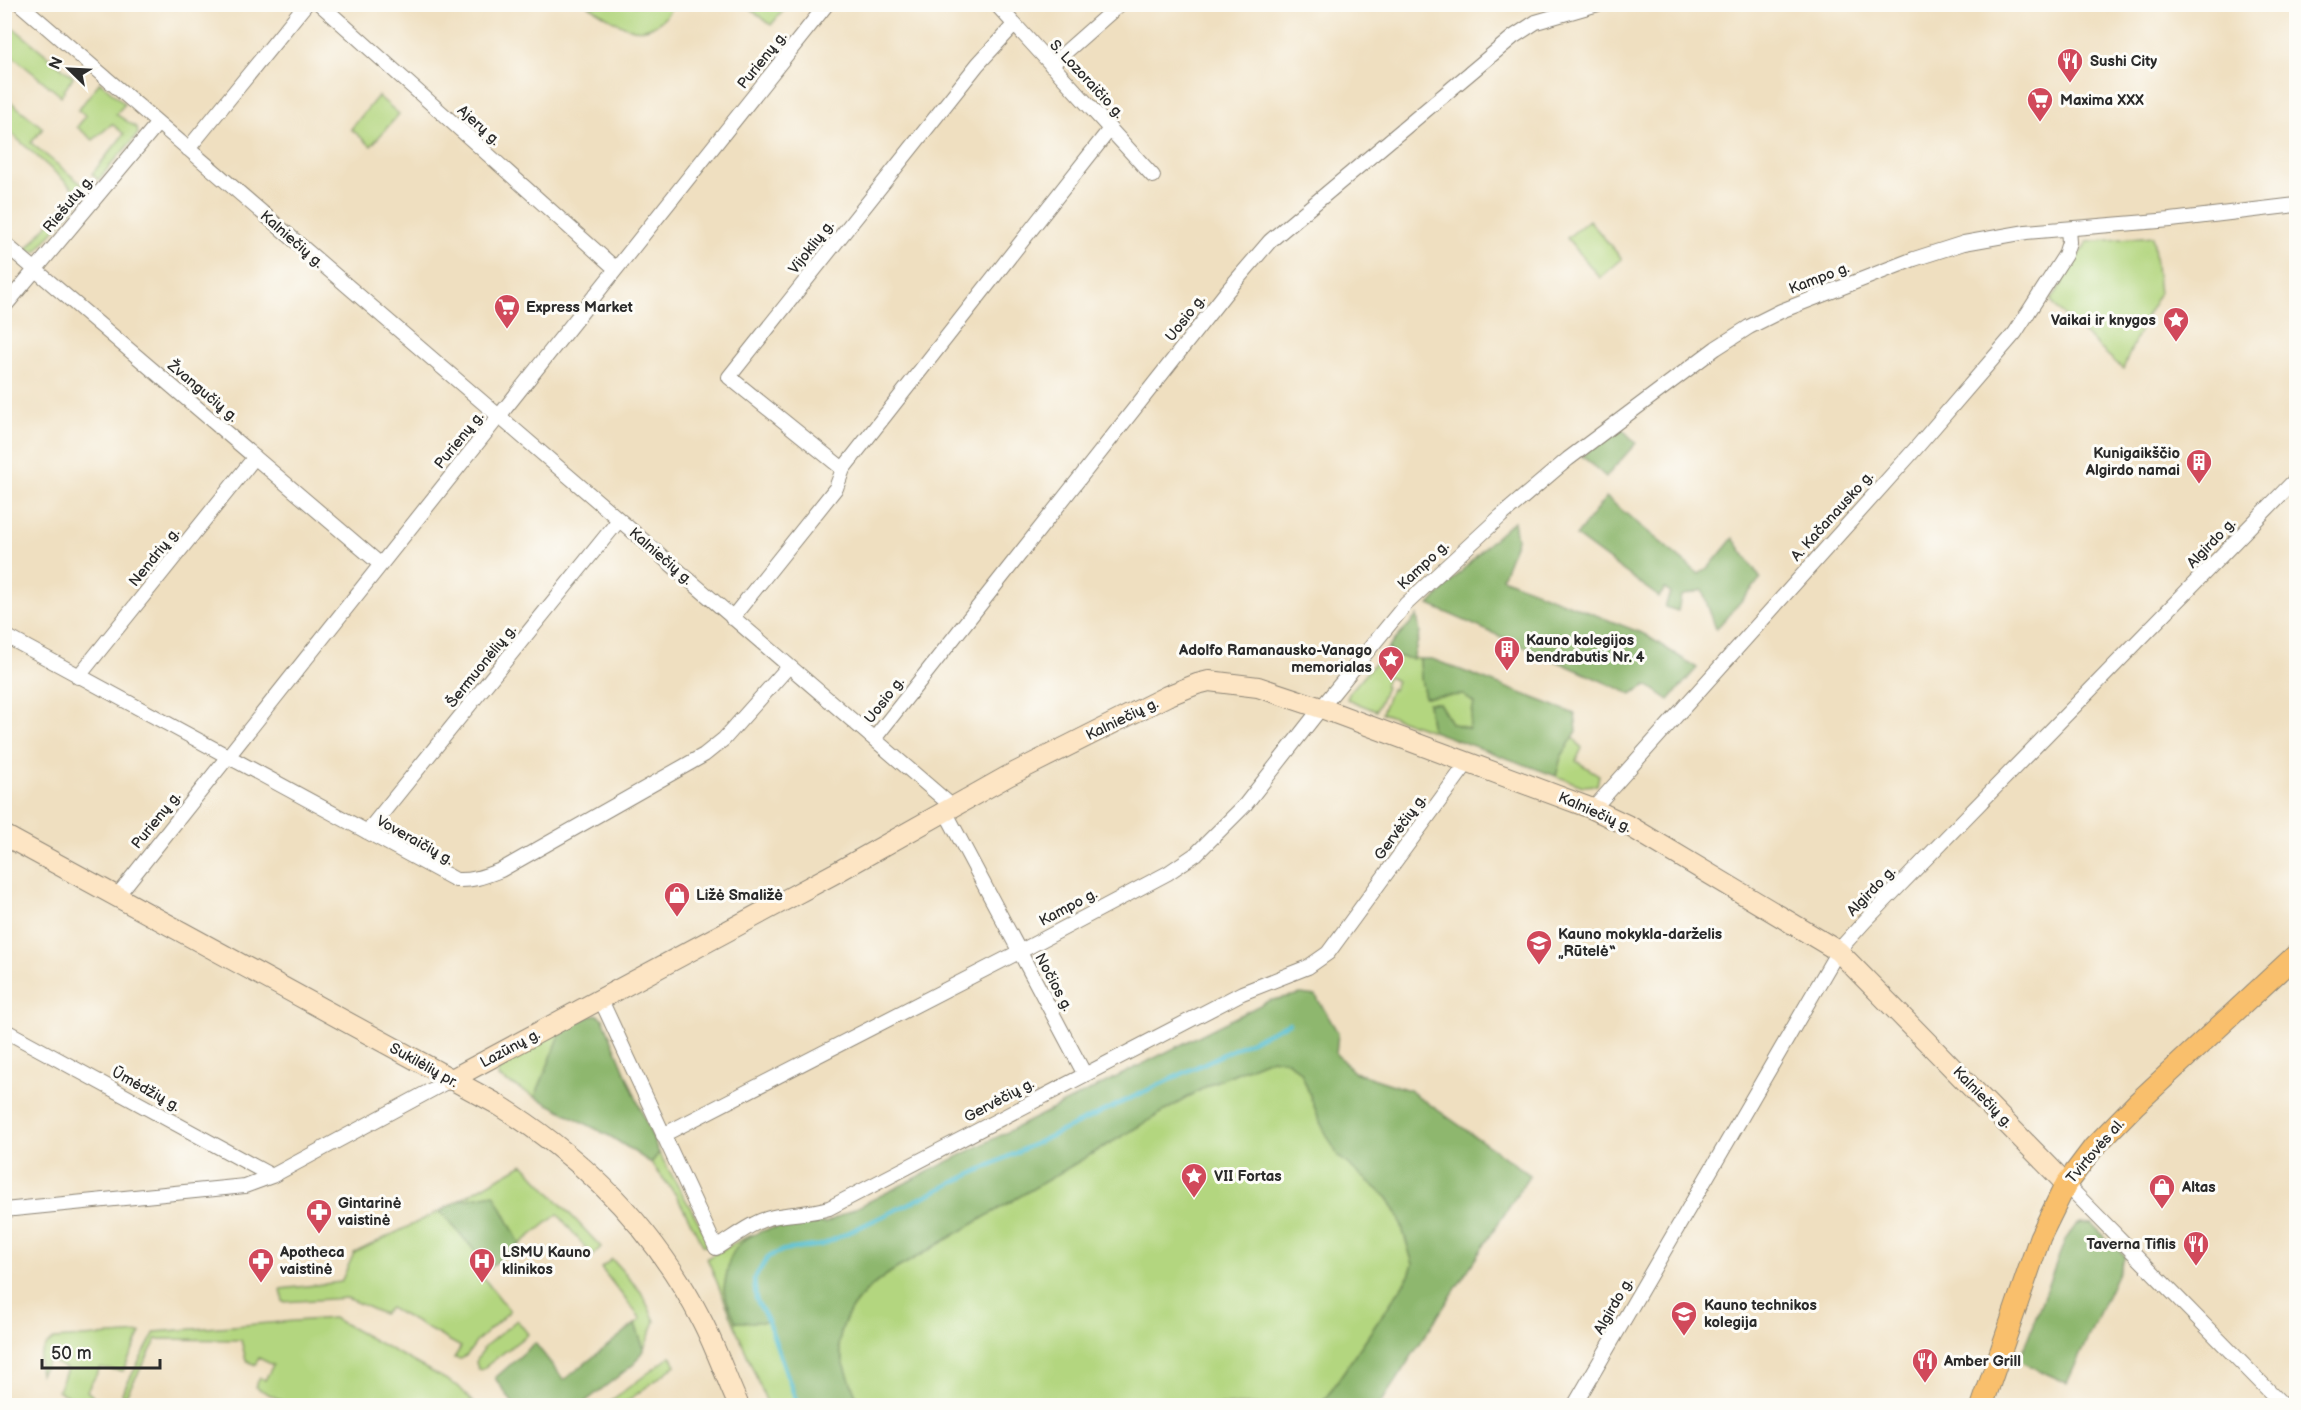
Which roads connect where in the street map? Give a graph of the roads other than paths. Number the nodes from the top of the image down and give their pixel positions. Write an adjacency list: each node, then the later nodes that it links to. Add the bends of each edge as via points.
1 (20, 4): 11 (street, Kalniečių g.)
2 (306, 4): 13 (street)
3 (320, 4): 18 (street, Ajerų g.)
4 (827, 4): 18 (street, Purienų g.)
5 (996, 4): 9 (street, S. Lozoraičio g.)
6 (1119, 4): 10 (street)
7 (1598, 4): 8 (street, Uosio g.)
8 (1553, 10): 32 (street, Uosio g., via 1513,37 1270,241)
9 (1014, 25): 10 (street, S. Lozoraičio g.); 23 (street, Vijoklių g., via 978,64 729,377)
10 (1051, 65): 12 (street, S. Lozoraičio g.)
11 (158, 123): 13 (street, Kalniečių g.); 19 (street, Riešutų g.)
12 (1110, 129): 14 (street, S. Lozoraičio g.); 23 (street)
13 (188, 148): 21 (street, Kalniečių g.)
14 (1153, 176)
15 (2296, 205): 16 (street, Kampo g.)
16 (2068, 229): 31 (street, Kampo g., via 1998,236 1914,259 1781,311 1724,343 1568,459 1501,516 1406,604); 36 (street, A. Kačanausko g., via 2065,255 2015,333)
17 (4, 243): 19 (street, Žvangučių g.)
18 (616, 269): 21 (street, Purienų g.)
19 (35, 270): 20 (street, Riešutų g.); 22 (street, Žvangučių g.)
20 (4, 307)
21 (498, 417): 25 (street, Kalniečių g.); 26 (street, Purienų g.)
22 (255, 458): 26 (street, Žvangučių g.); 30 (street, Nendrių g.)
23 (843, 469): 27 (street, via 836,488)
24 (2296, 479): 40 (street, Algirdo g.)
25 (620, 520): 27 (street, Kalniečių g.); 37 (street, Šermuonėlių g.)
26 (380, 564): 33 (street, Purienų g.)
27 (732, 618): 29 (street, Kalniečių g.)
28 (4, 635): 30 (street, Voveraičių g.)
29 (789, 666): 32 (street, Kalniečių g.); 37 (street, Voveraičių g., via 724,739 704,755 501,870 477,879 456,880)
30 (78, 677): 33 (street, Voveraičių g.)
31 (1321, 708): 34 (street, Kalniečių g.); 35 (street, Kalniečių g., via 1258,687 1209,681 1197,684); 41 (street, Kampo g., via 1245,805 1196,854 1168,873)
32 (874, 740): 35 (street, Kalniečių g.)
33 (227, 757): 37 (street, Voveraičių g.); 39 (street, Purienų g.)
34 (1468, 762): 36 (street, Kalniečių g.); 45 (street, Gervėčių g., via 1328,953 1308,968 1242,993)
35 (949, 809): 41 (street, Nočios g.); 43 (street, Lazūnų g.)
36 (1593, 809): 40 (street, Kalniečių g., via 1631,827)
37 (367, 832)
38 (4, 835): 39 (street, Sukilėlių pr.)
39 (117, 896): 46 (street, Sukilėlių pr.)
40 (1838, 951): 49 (street, Kalniečių g.); 52 (street, Algirdo g.)
41 (1019, 952): 45 (street, Nočios g.); 47 (street, Kampo g.)
42 (2296, 955): 49 (main road, Tvirtovės al., via 2136,1104 2094,1147)
43 (601, 1000): 46 (street, Lazūnų g.); 47 (street, Gervėčių g.)
44 (4, 1030): 48 (street, Ūmėdžių g.)
45 (1084, 1073): 47 (street, Gervėčių g., via 829,1208 774,1216 717,1248)
46 (450, 1080): 48 (street, Lazūnų g.); 51 (street, Sukilėlių pr., via 546,1136 631,1214 692,1303)
47 (663, 1135)
48 (272, 1176): 50 (street, Lazūnų g., via 245,1186 199,1192)
49 (2066, 1184): 53 (main road, Tvirtovės al., via 2040,1237); 54 (street, Kalniečių g.)
50 (4, 1210)
51 (739, 1406)
52 (1574, 1406)
53 (1982, 1406)
54 (2284, 1406)

